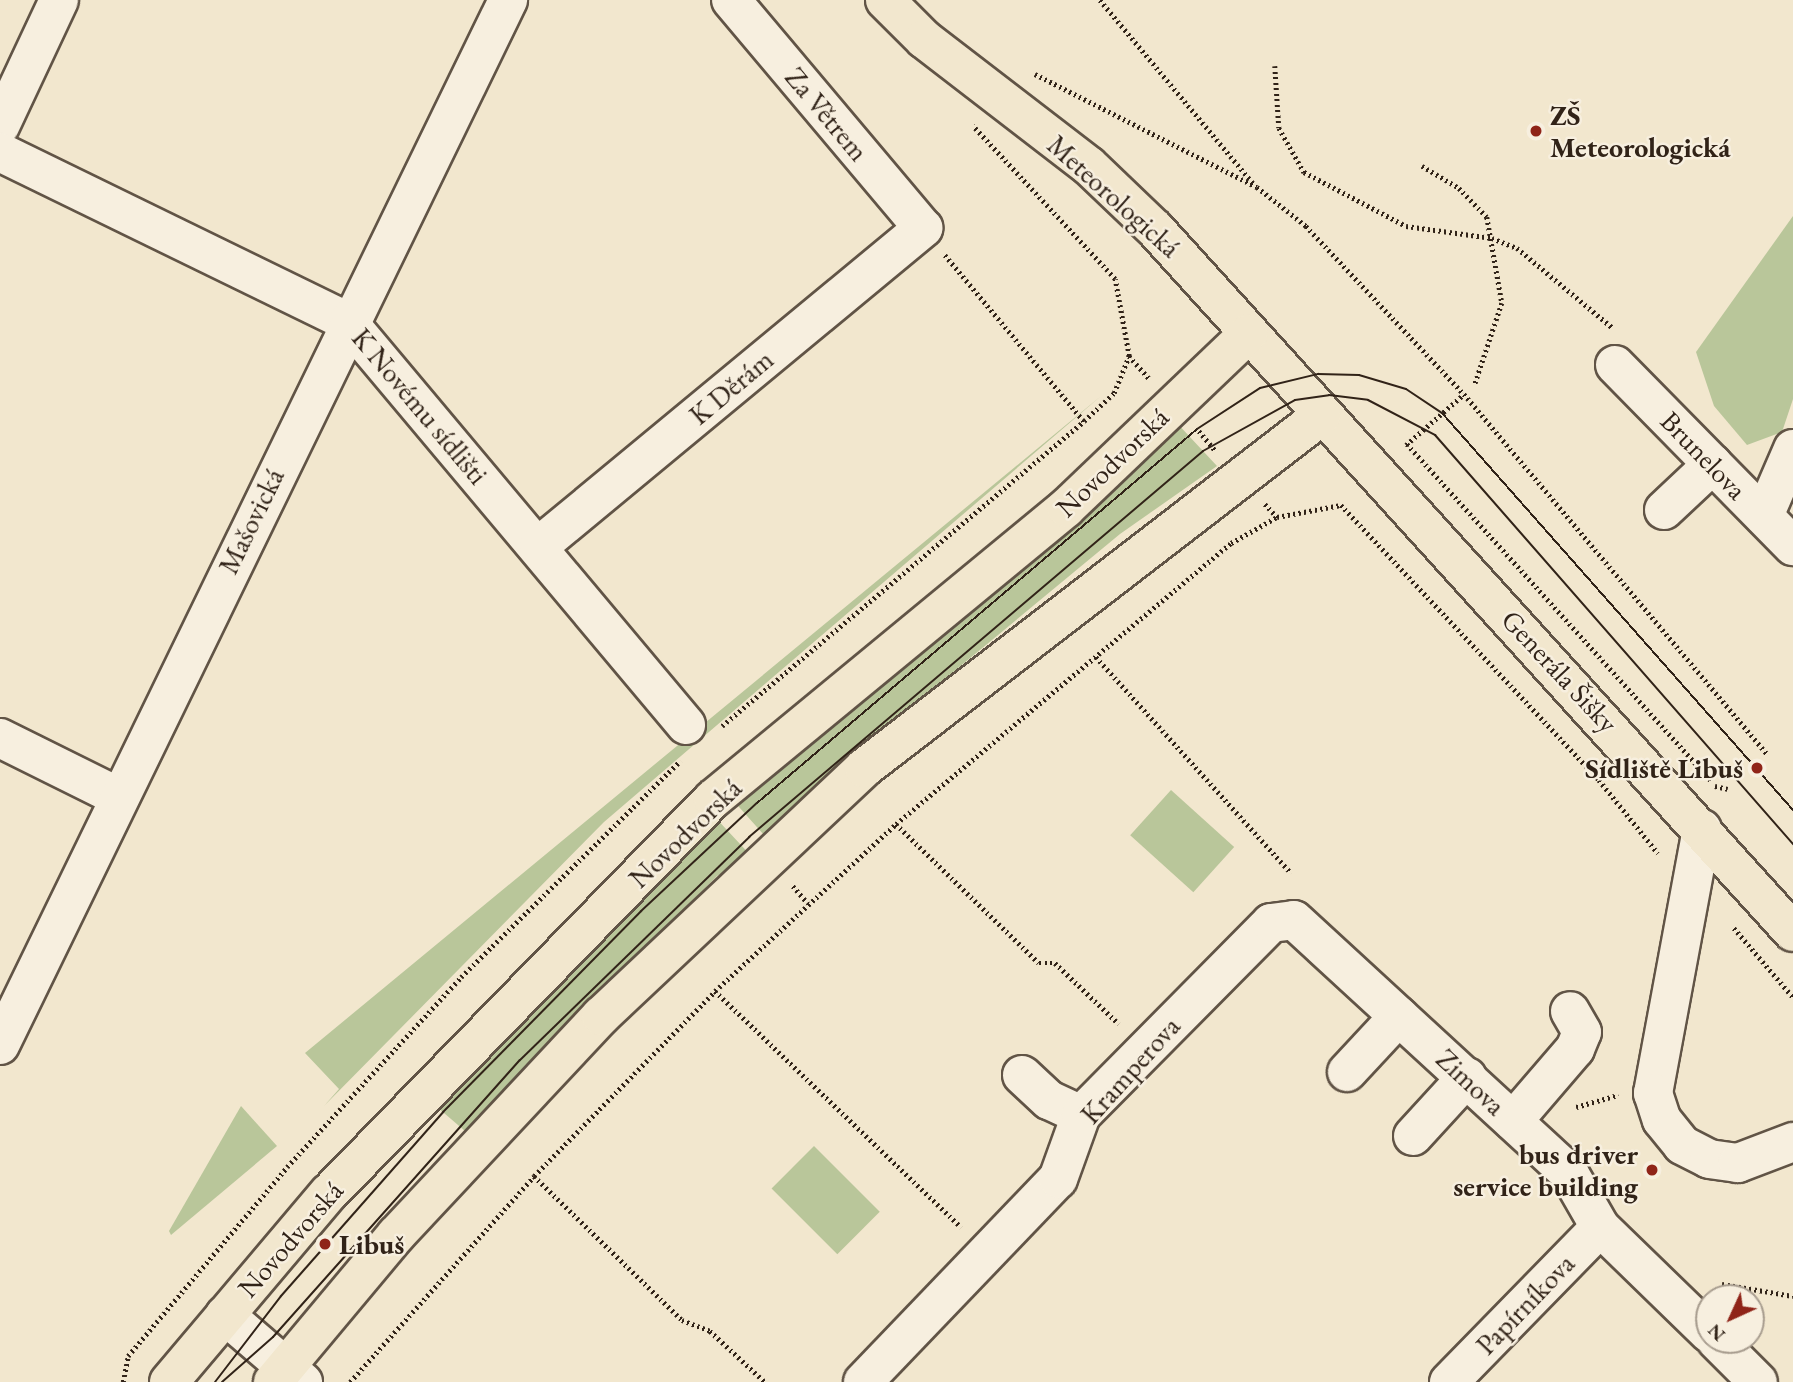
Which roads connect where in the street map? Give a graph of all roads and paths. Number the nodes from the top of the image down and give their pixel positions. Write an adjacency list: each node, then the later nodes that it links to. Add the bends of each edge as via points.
1 (59, 0): 8 (street)
2 (508, 0): 15 (street, Mašovická)
3 (731, 0): 13 (street, Za Větrem)
4 (886, 0): 16 (main road, Meteorologická, via 924,39 1123,197)
5 (1100, 0): 12 (path)
6 (1275, 66): 14 (path, via 1279,128 1304,172 1406,226)
7 (1020, 67): 12 (path)
8 (0, 126)
9 (980, 136): 18 (path, via 1115,279)
10 (0, 152): 15 (street, K Novému sídlišti)
11 (1422, 166): 14 (path, via 1468,197 1487,217)
12 (1257, 187): 35 (path, via 1315,235 1464,394)
13 (923, 228): 22 (path); 30 (street, K Děrám)
14 (1492, 238): 17 (path, via 1517,248); 19 (path, via 1502,303)
15 (348, 321): 30 (street, K Novému sídlišti); 38 (street, Mašovická)
16 (1248, 334): 20 (main road, Novodvorská); 21 (main road, Meteorologická)
17 (1619, 351): 25 (street, Brunelova)
18 (1129, 356): 20 (path); 22 (path, via 1114,393)
19 (1475, 384)
20 (1172, 403): 26 (path); 67 (main road, Novodvorská, via 1066,508 713,799 337,1184)
21 (1321, 416): 26 (main road); 41 (main road, Generála Šišky)
22 (1084, 421): 33 (path)
23 (1408, 444): 36 (path)
24 (1793, 449): 28 (street)
25 (1713, 464): 27 (street); 28 (street, Brunelova)
26 (1239, 476): 29 (path); 71 (main road, via 864,768 601,1016 396,1235)
27 (1664, 510)
28 (1763, 516): 31 (street, Brunelova)
29 (1277, 517): 32 (path, via 1231,543); 42 (path, via 1341,505 1599,780)
30 (539, 546): 33 (street, K Novému sídlišti)
31 (1793, 546)
32 (1096, 657): 40 (path); 43 (path)
33 (696, 737): 72 (path, via 461,977 287,1167 128,1356)
34 (0, 738): 38 (street)
35 (1767, 754)
36 (1715, 786): 37 (path); 39 (path)
37 (1728, 789)
38 (117, 796): 51 (street, Mašovická)
39 (1723, 796)
40 (896, 824): 47 (path); 52 (path, via 1038,963 1055,963)
41 (1702, 830): 44 (street); 46 (main road, Generála Šišky)
42 (1659, 854)
43 (1291, 873)
44 (1693, 903): 48 (path, via 1720,911); 61 (street, via 1653,1093 1662,1120 1682,1145 1709,1159 1738,1163 1769,1156)
45 (1271, 923): 50 (street, Zimova, via 1294,920); 52 (street, Kramperova)
46 (1793, 932)
47 (715, 990): 62 (path); 64 (path)
48 (1793, 997)
49 (1570, 1011): 59 (street, via 1582,1032 1575,1049)
50 (1399, 1016): 53 (street); 55 (street, Zimova)
51 (0, 1045)
52 (1145, 1050): 58 (street, Kramperova)
53 (1347, 1072)
54 (1022, 1075): 58 (street, via 1049,1100)
55 (1467, 1077): 59 (street, Zimova); 60 (street)
56 (1631, 1091): 57 (path)
57 (1572, 1109)
58 (1081, 1115): 64 (street, Kramperova, via 1058,1179)
59 (1513, 1121): 63 (street, Zimova, via 1569,1173)
60 (1413, 1136)
61 (1793, 1142)
62 (534, 1176): 74 (path); 75 (path, via 682,1320 710,1331)
63 (1600, 1227): 68 (street, Zimova); 70 (street, Papírníkova)
64 (988, 1252): 76 (street, Kramperova)
65 (1722, 1283): 66 (path)
66 (1793, 1296)
67 (225, 1315): 71 (street); 73 (main road, Novodvorská)
68 (1695, 1319)
69 (1730, 1354): 77 (street)
70 (1461, 1370)
71 (287, 1377)
72 (123, 1382)
73 (169, 1382)
74 (350, 1382)
75 (765, 1382)
76 (863, 1382)
77 (1758, 1382)

